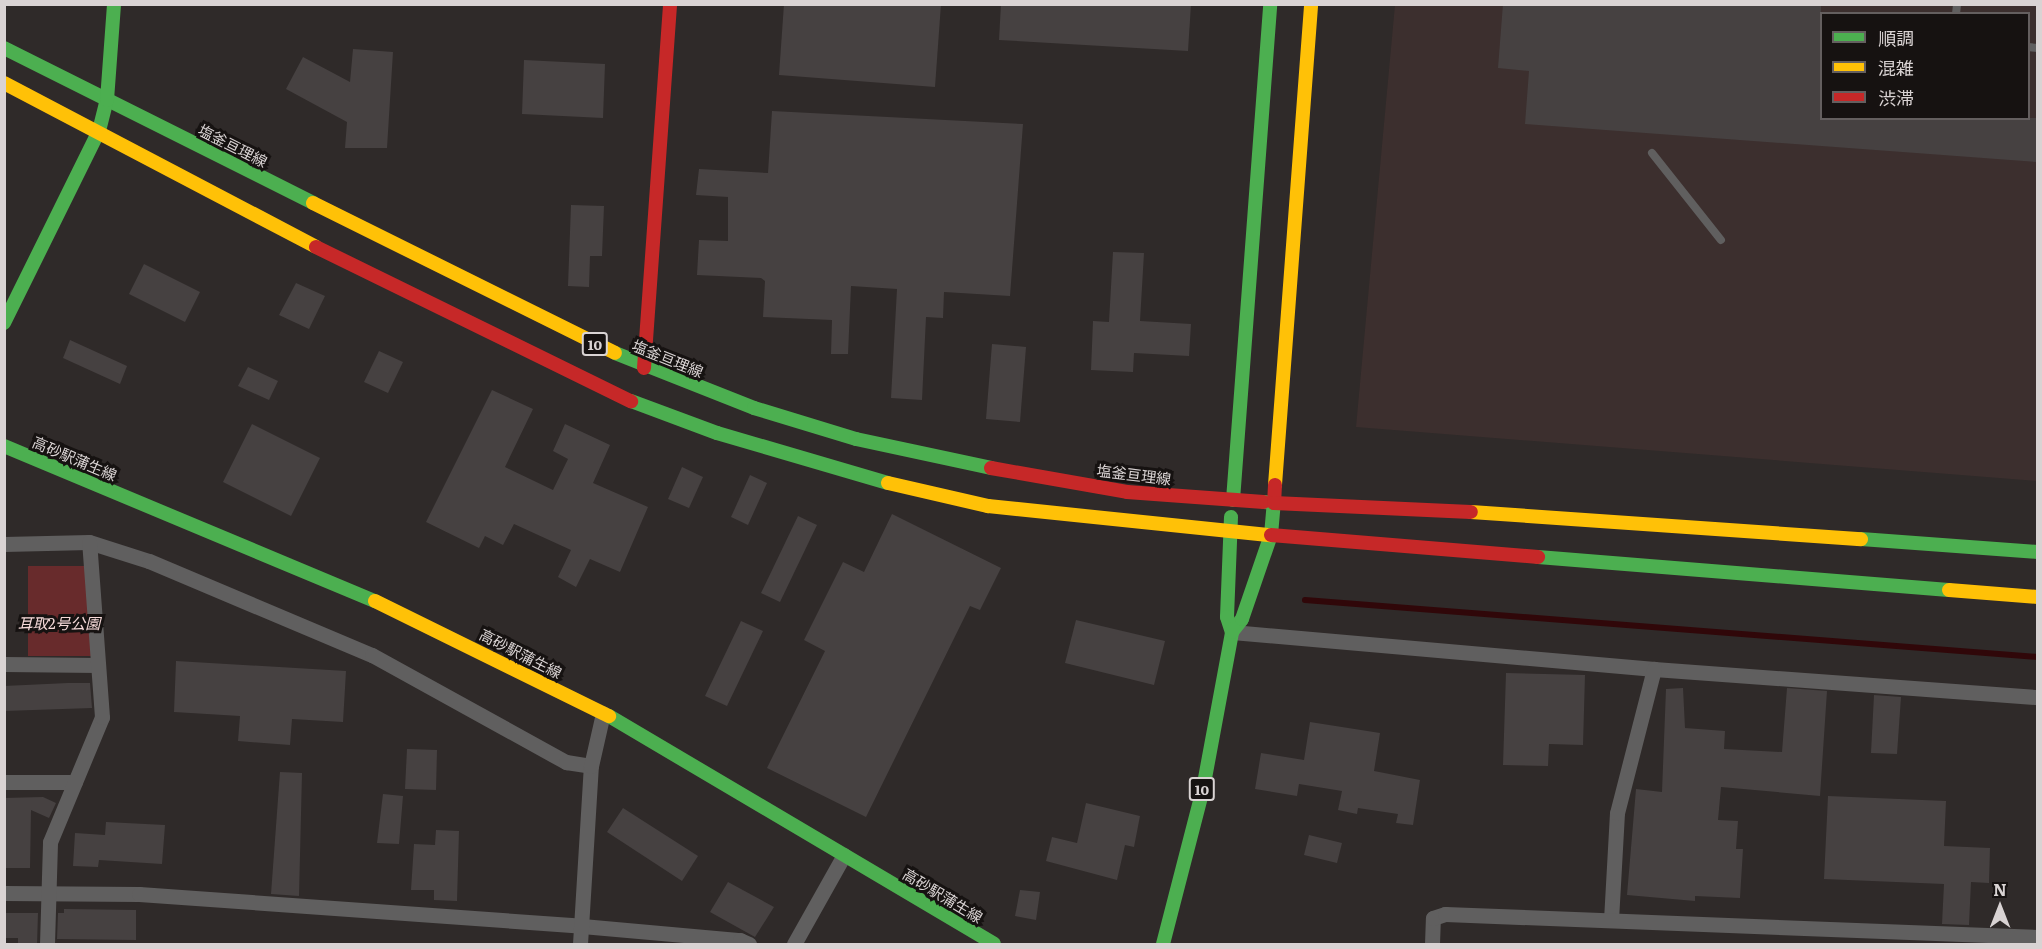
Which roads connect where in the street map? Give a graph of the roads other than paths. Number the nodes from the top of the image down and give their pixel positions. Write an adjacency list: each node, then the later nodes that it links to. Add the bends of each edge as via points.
1 (114, 4): 7 (street)
2 (670, 4): 12 (street)
3 (1270, 4): 14 (street)
4 (1311, 4): 15 (street)
5 (4, 48): 7 (street, 塩釜亘理線 / 10)
6 (4, 83): 8 (street, 10)
7 (107, 100): 8 (street); 12 (street, 塩釜亘理線 / 10)
8 (99, 131): 11 (street); 16 (street, 10, via 400,290 626,399 717,433 844,473 988,506)
9 (1652, 153): 10 (lane)
10 (1721, 240)
11 (4, 323)
12 (644, 368): 14 (street, 塩釜亘理線 / 10, via 754,408 946,460 1127,492)
13 (4, 446): 27 (street, 高砂駅蒲生線, via 414,618)
14 (1233, 500): 15 (street, 塩釜亘理線 / 10); 16 (street, 10)
15 (1274, 503): 17 (street, 10); 20 (street, 塩釜亘理線, via 1526,515)
16 (1230, 533): 17 (street, 10); 22 (street, 10, via 1227,617)
17 (1271, 536): 21 (street); 22 (street, 10, via 1242,618)
18 (89, 542): 19 (street); 24 (street); 28 (street, via 149,561 372,655 567,762)
19 (4, 544)
20 (2037, 552)
21 (2037, 597)
22 (1232, 632): 25 (street); 43 (street, 10, via 1203,789)
23 (4, 664): 24 (street)
24 (98, 665): 30 (street, via 102,717)
25 (1654, 669): 26 (street); 34 (street, via 1617,813)
26 (2037, 697)
27 (603, 713): 28 (street); 31 (street, 高砂駅蒲生線)
28 (591, 766): 35 (street)
29 (4, 782): 30 (street)
30 (75, 782): 33 (street, via 50,842)
31 (844, 855): 41 (street); 42 (street, 高砂駅蒲生線)
32 (4, 893): 33 (street)
33 (48, 893): 35 (street, via 139,894); 38 (street)
34 (1611, 920): 36 (street); 44 (street, via 1440,915 1432,922)
35 (582, 926): 39 (street); 40 (street, via 740,940)
36 (1762, 928): 37 (street); 45 (street)
37 (2037, 937)
38 (47, 945)
39 (580, 945)
40 (748, 945)
41 (794, 945)
42 (994, 945)
43 (1163, 945)
44 (1432, 945)
45 (1762, 945)

